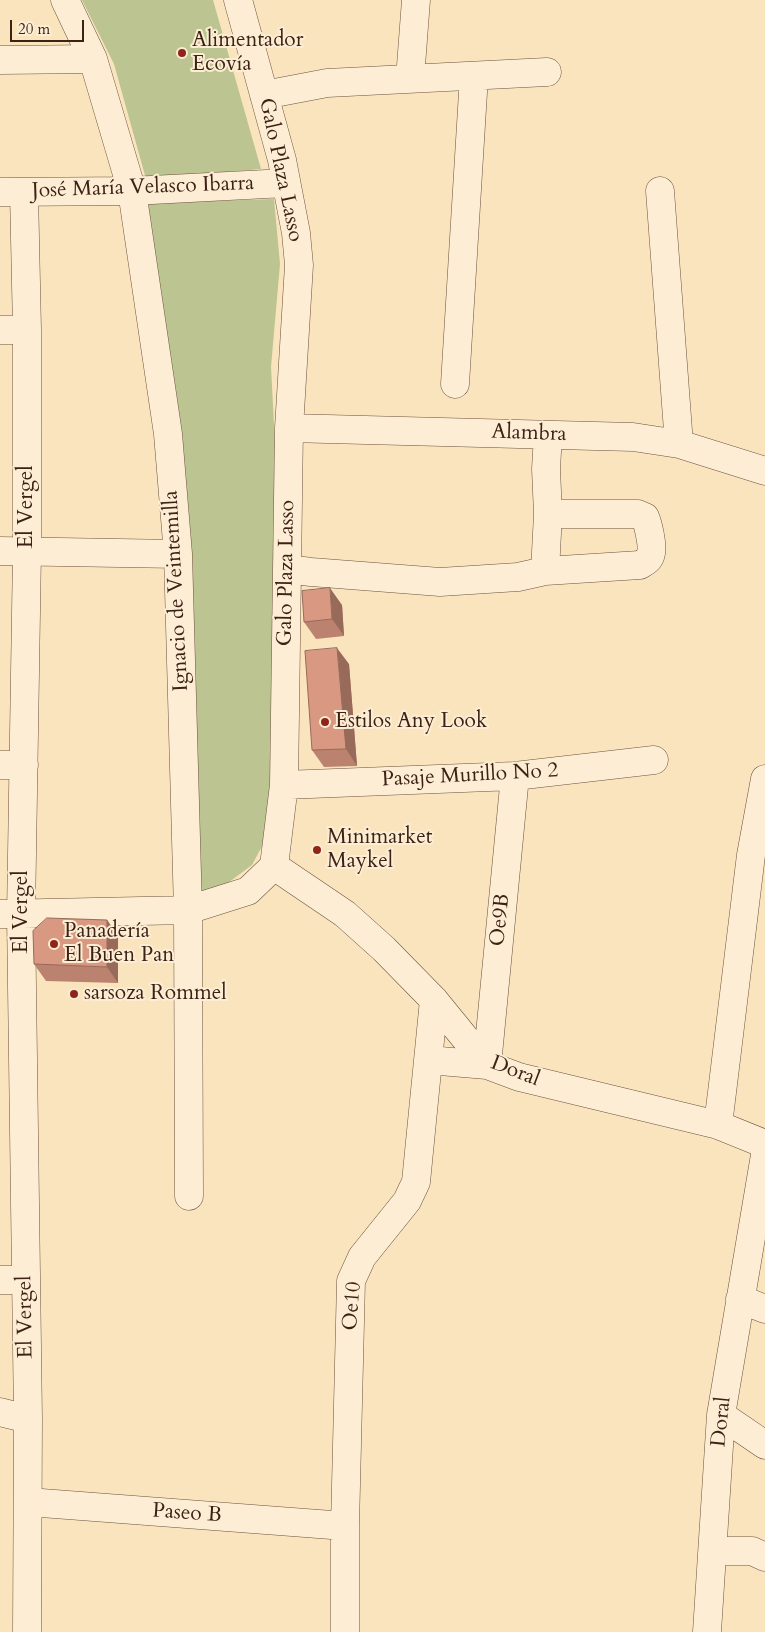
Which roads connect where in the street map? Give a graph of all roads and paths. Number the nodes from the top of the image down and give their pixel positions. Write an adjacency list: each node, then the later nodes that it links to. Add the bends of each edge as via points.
1 (65, 0): 4 (street, Ignacio de Veintemilla)
2 (238, 0): 9 (street, Galo Plaza Lasso)
3 (416, 0): 8 (street)
4 (93, 59): 5 (street); 11 (street, Ignacio de Veintemilla)
5 (0, 60)
6 (547, 72): 7 (street)
7 (474, 76): 8 (street); 16 (street)
8 (410, 79): 9 (street, via 327,83)
9 (264, 95): 10 (street, Galo Plaza Lasso)
10 (286, 183): 11 (street, José María Velasco Ibarra); 17 (street, Galo Plaza Lasso, via 299,265)
11 (132, 190): 13 (street, José María Velasco Ibarra); 24 (street, Ignacio de Veintemilla, via 168,434)
12 (660, 191): 19 (street)
13 (12, 192): 15 (street, El Vergel)
14 (0, 330): 15 (street)
15 (27, 330): 23 (street, El Vergel)
16 (455, 384)
17 (290, 428): 18 (street, Alambra); 25 (street, Galo Plaza Lasso)
18 (548, 435): 19 (street, Alambra, via 633,437); 21 (street)
19 (679, 444): 20 (street, Alambra)
20 (765, 471)
21 (548, 514): 26 (street); 26 (street, via 638,514 648,522 651,553 648,560 640,565)
22 (0, 551): 23 (street)
23 (27, 552): 24 (street); 28 (street, El Vergel)
24 (178, 554): 34 (street, Ignacio de Veintemilla)
25 (287, 569): 26 (street, via 440,582 518,577); 31 (street, Galo Plaza Lasso)
26 (545, 570)
27 (654, 760): 29 (street, Pasaje Murillo No 2)
28 (12, 765): 35 (street, El Vergel)
29 (515, 776): 31 (street, Pasaje Murillo No 2); 38 (street, Oe9B)
30 (765, 779): 32 (street)
31 (284, 785): 33 (street, Galo Plaza Lasso)
32 (758, 855): 39 (street)
33 (274, 866): 34 (street, via 248,891); 36 (street, Doral, via 345,914)
34 (188, 910): 35 (street); 42 (street, Ignacio de Veintemilla)
35 (10, 914): 43 (street, El Vergel)
36 (434, 1000): 37 (street, Oe10); 38 (street, Doral)
37 (428, 1060): 38 (street); 51 (street, Oe10, via 416,1182 407,1201 362,1257 351,1282)
38 (487, 1065): 39 (street, Doral, via 519,1077)
39 (718, 1124): 40 (street, Doral)
40 (765, 1144)
41 (765, 1155): 44 (street, Doral)
42 (189, 1196)
43 (13, 1280): 48 (street, El Vergel)
44 (740, 1299): 45 (street); 47 (street, Doral)
45 (765, 1309)
46 (0, 1412): 48 (street)
47 (721, 1415): 49 (street); 52 (street, Doral)
48 (28, 1419): 50 (street, El Vergel)
49 (765, 1445)
50 (28, 1502): 51 (street, Paseo B); 54 (street, El Vergel)
51 (345, 1526): 55 (street, Oe10)
52 (713, 1551): 53 (street, via 752,1551); 56 (street, Doral)
53 (765, 1557)
54 (27, 1632)
55 (345, 1632)
56 (708, 1632)

